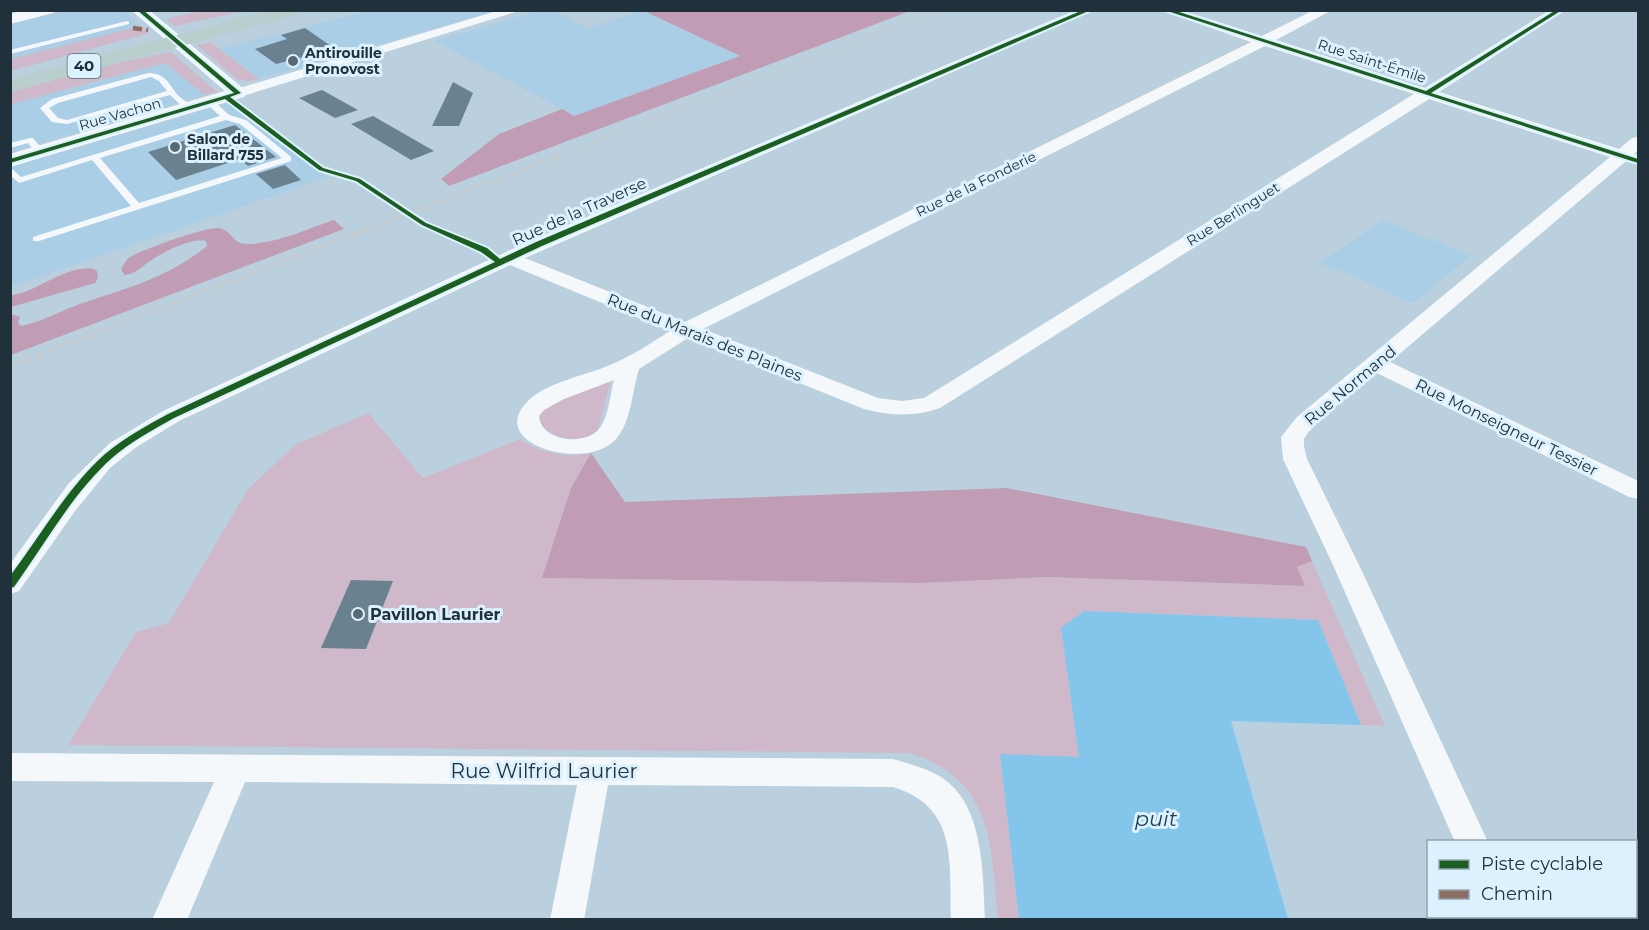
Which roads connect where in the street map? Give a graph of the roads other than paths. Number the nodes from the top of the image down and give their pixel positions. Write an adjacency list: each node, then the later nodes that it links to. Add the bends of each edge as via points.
1 (47, 10): 9 (street)
2 (267, 10): 11 (highway, 40)
3 (294, 10): 11 (highway, 40)
4 (516, 10): 18 (street, Rue Vachon)
5 (1089, 10): 35 (street, Rue de la Traverse)
6 (1166, 10): 12 (street, Rue Saint-Émile)
7 (1326, 10): 12 (street, Rue de la Fonderie)
8 (1560, 10): 19 (street, Rue Berlinguet)
9 (19, 15)
10 (133, 17): 14 (lane); 18 (street)
11 (190, 34): 13 (highway, 40)
12 (1263, 41): 19 (street, Rue Saint-Émile); 36 (street, Rue de la Fonderie)
13 (155, 44): 15 (highway, 40); 16 (highway, 40)
14 (10, 52)
15 (10, 78)
16 (10, 86)
17 (172, 92): 21 (lane); 23 (lane); 23 (lane, via 160,77 151,75 45,106 55,120)
18 (238, 93): 20 (street, Rue Vachon)
19 (1427, 93): 29 (street, Rue Saint-Émile); 39 (street, Rue Berlinguet, via 932,403)
20 (210, 102): 21 (street, Rue Vachon); 22 (lane)
21 (189, 108): 24 (street, Rue Vachon)
22 (226, 117): 28 (lane); 33 (lane, via 243,122 288,159)
23 (74, 120): 24 (lane)
24 (91, 137): 27 (street, Rue Vachon)
25 (1638, 142): 29 (street, Rue Normand)
26 (10, 146): 27 (lane, via 30,140)
27 (40, 152): 30 (street, Rue Vachon)
28 (94, 157): 32 (lane); 33 (lane)
29 (1630, 158): 37 (street, Rue Normand)
30 (10, 161)
31 (10, 169): 32 (lane)
32 (15, 181)
33 (137, 207): 34 (lane)
34 (36, 239)
35 (510, 257): 36 (street, Rue du Marais des Plaines); 41 (street, Rue de la Traverse, via 187,408 135,437 93,471)
36 (687, 330): 38 (street, Rue de la Fonderie); 39 (street, Rue du Marais des Plaines, via 872,404)
37 (1376, 364): 40 (street, Rue Monseigneur Tessier); 45 (street, Rue Normand, via 1305,422 1293,437 1292,451)
38 (629, 365): 38 (street, Rue de la Fonderie, via 537,405 528,415 529,429 561,447 584,447 599,441 612,427)
39 (903, 408)
40 (1635, 484)
41 (10, 584)
42 (10, 767): 43 (street, Rue Wilfrid Laurier)
43 (235, 770): 44 (street, Rue Wilfrid Laurier); 46 (street)
44 (595, 772): 47 (street); 48 (street, Rue Wilfrid Laurier, via 893,773 918,780 941,794 957,818)
45 (1472, 840)
46 (169, 920)
47 (567, 920)
48 (968, 920)

